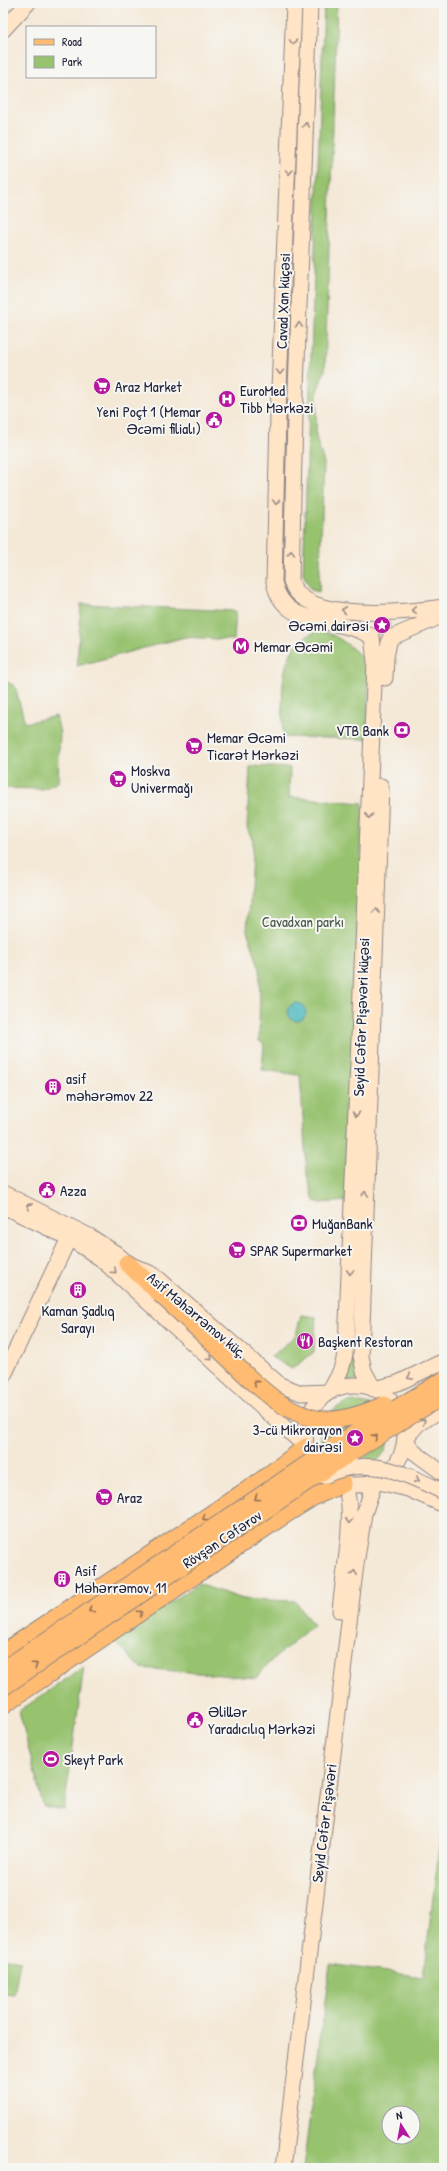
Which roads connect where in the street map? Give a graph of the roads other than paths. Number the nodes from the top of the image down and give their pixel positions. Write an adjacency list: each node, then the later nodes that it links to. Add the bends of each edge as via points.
1 (28, 3): 4 (street)
2 (294, 3): 8 (street, Cavad Xan küçəsi, one-way to 8, via 274,577 279,599 286,607 301,615 351,627)
3 (310, 3): 6 (street, Cavad Xan küçəsi, one-way to 3, via 321,607 303,600 295,591 291,575)
4 (3, 30)
5 (444, 607): 6 (street, one-way to 6)
6 (383, 612): 8 (street, via 374,614 368,620 367,630); 9 (street, via 392,616 396,625 396,630)
7 (444, 615): 9 (street)
8 (372, 637): 9 (street, via 379,641); 10 (street, Seyid Cəfər Pişəvəri küçəsi, one-way to 10, via 376,661)
9 (390, 638): 10 (street, Seyid Cəfər Pişəvəri küçəsi, one-way to 9, via 385,664)
10 (361, 1149): 20 (street, Seyid Cəfər Pişəvəri küçəsi, one-way to 10, via 362,1363); 21 (street, Seyid Cəfər Pişəvəri küçəsi, one-way to 21, via 345,1356 339,1377)
11 (3, 1193): 14 (street, Asif Məhərrəmov küç., one-way to 11, via 89,1236)
12 (3, 1206): 13 (street, Asif Məhərrəmov küç.)
13 (69, 1238): 16 (street); 23 (street, Asif Məhərrəmov küç., one-way to 23, via 100,1258)
14 (126, 1262): 17 (main road, one-way to 14, bridge, via 381,1406 350,1417 326,1420 302,1414 275,1399 257,1384); 19 (street, Asif Məhərrəmov küç., via 159,1279)
15 (444, 1361): 20 (street, one-way to 20, via 398,1383)
16 (3, 1377)
17 (444, 1377)
18 (444, 1380): 36 (main road, Rövşən Cəfərov, one-way to 36, bridge, via 336,1445)
19 (280, 1385): 21 (street, Asif Məhərrəmov küç., via 301,1393); 23 (street, via 284,1393 279,1403 268,1407)
20 (374, 1389): 21 (street, via 351,1385); 25 (street, via 384,1394 398,1409 405,1428)
21 (328, 1392): 26 (street, via 315,1405 306,1422)
22 (444, 1395): 32 (main road, Rövşən Cəfərov, one-way to 22, bridge)
23 (259, 1403): 26 (street, Asif Məhərrəmov küç.)
24 (444, 1408): 25 (street, one-way to 24, via 418,1424)
25 (405, 1439): 27 (street, via 414,1452); 28 (street, via 399,1459 388,1472)
26 (306, 1447): 29 (main road); 30 (street, via 311,1460 319,1470)
27 (444, 1474)
28 (375, 1481): 30 (street, via 359,1485); 33 (street, via 408,1489); 40 (street, Seyid Cəfər Pişəvəri, one-way to 28, via 356,1564 364,1514)
29 (259, 1482): 34 (main road, via 278,1477 293,1495 295,1501); 35 (main road, one-way to 35)
30 (342, 1484): 34 (main road, via 313,1496); 39 (street, Seyid Cəfər Pişəvəri, one-way to 39, via 348,1494 350,1516)
31 (444, 1492): 32 (street, one-way to 31, bridge, via 340,1469 367,1466 396,1471)
32 (289, 1494): 37 (main road, Rövşən Cəfərov, one-way to 32, bridge)
33 (444, 1506)
34 (283, 1516): 38 (main road, one-way to 34)
35 (3, 1653)
36 (3, 1670)
37 (3, 1687)
38 (3, 1705)
39 (273, 2168)
40 (283, 2168)

